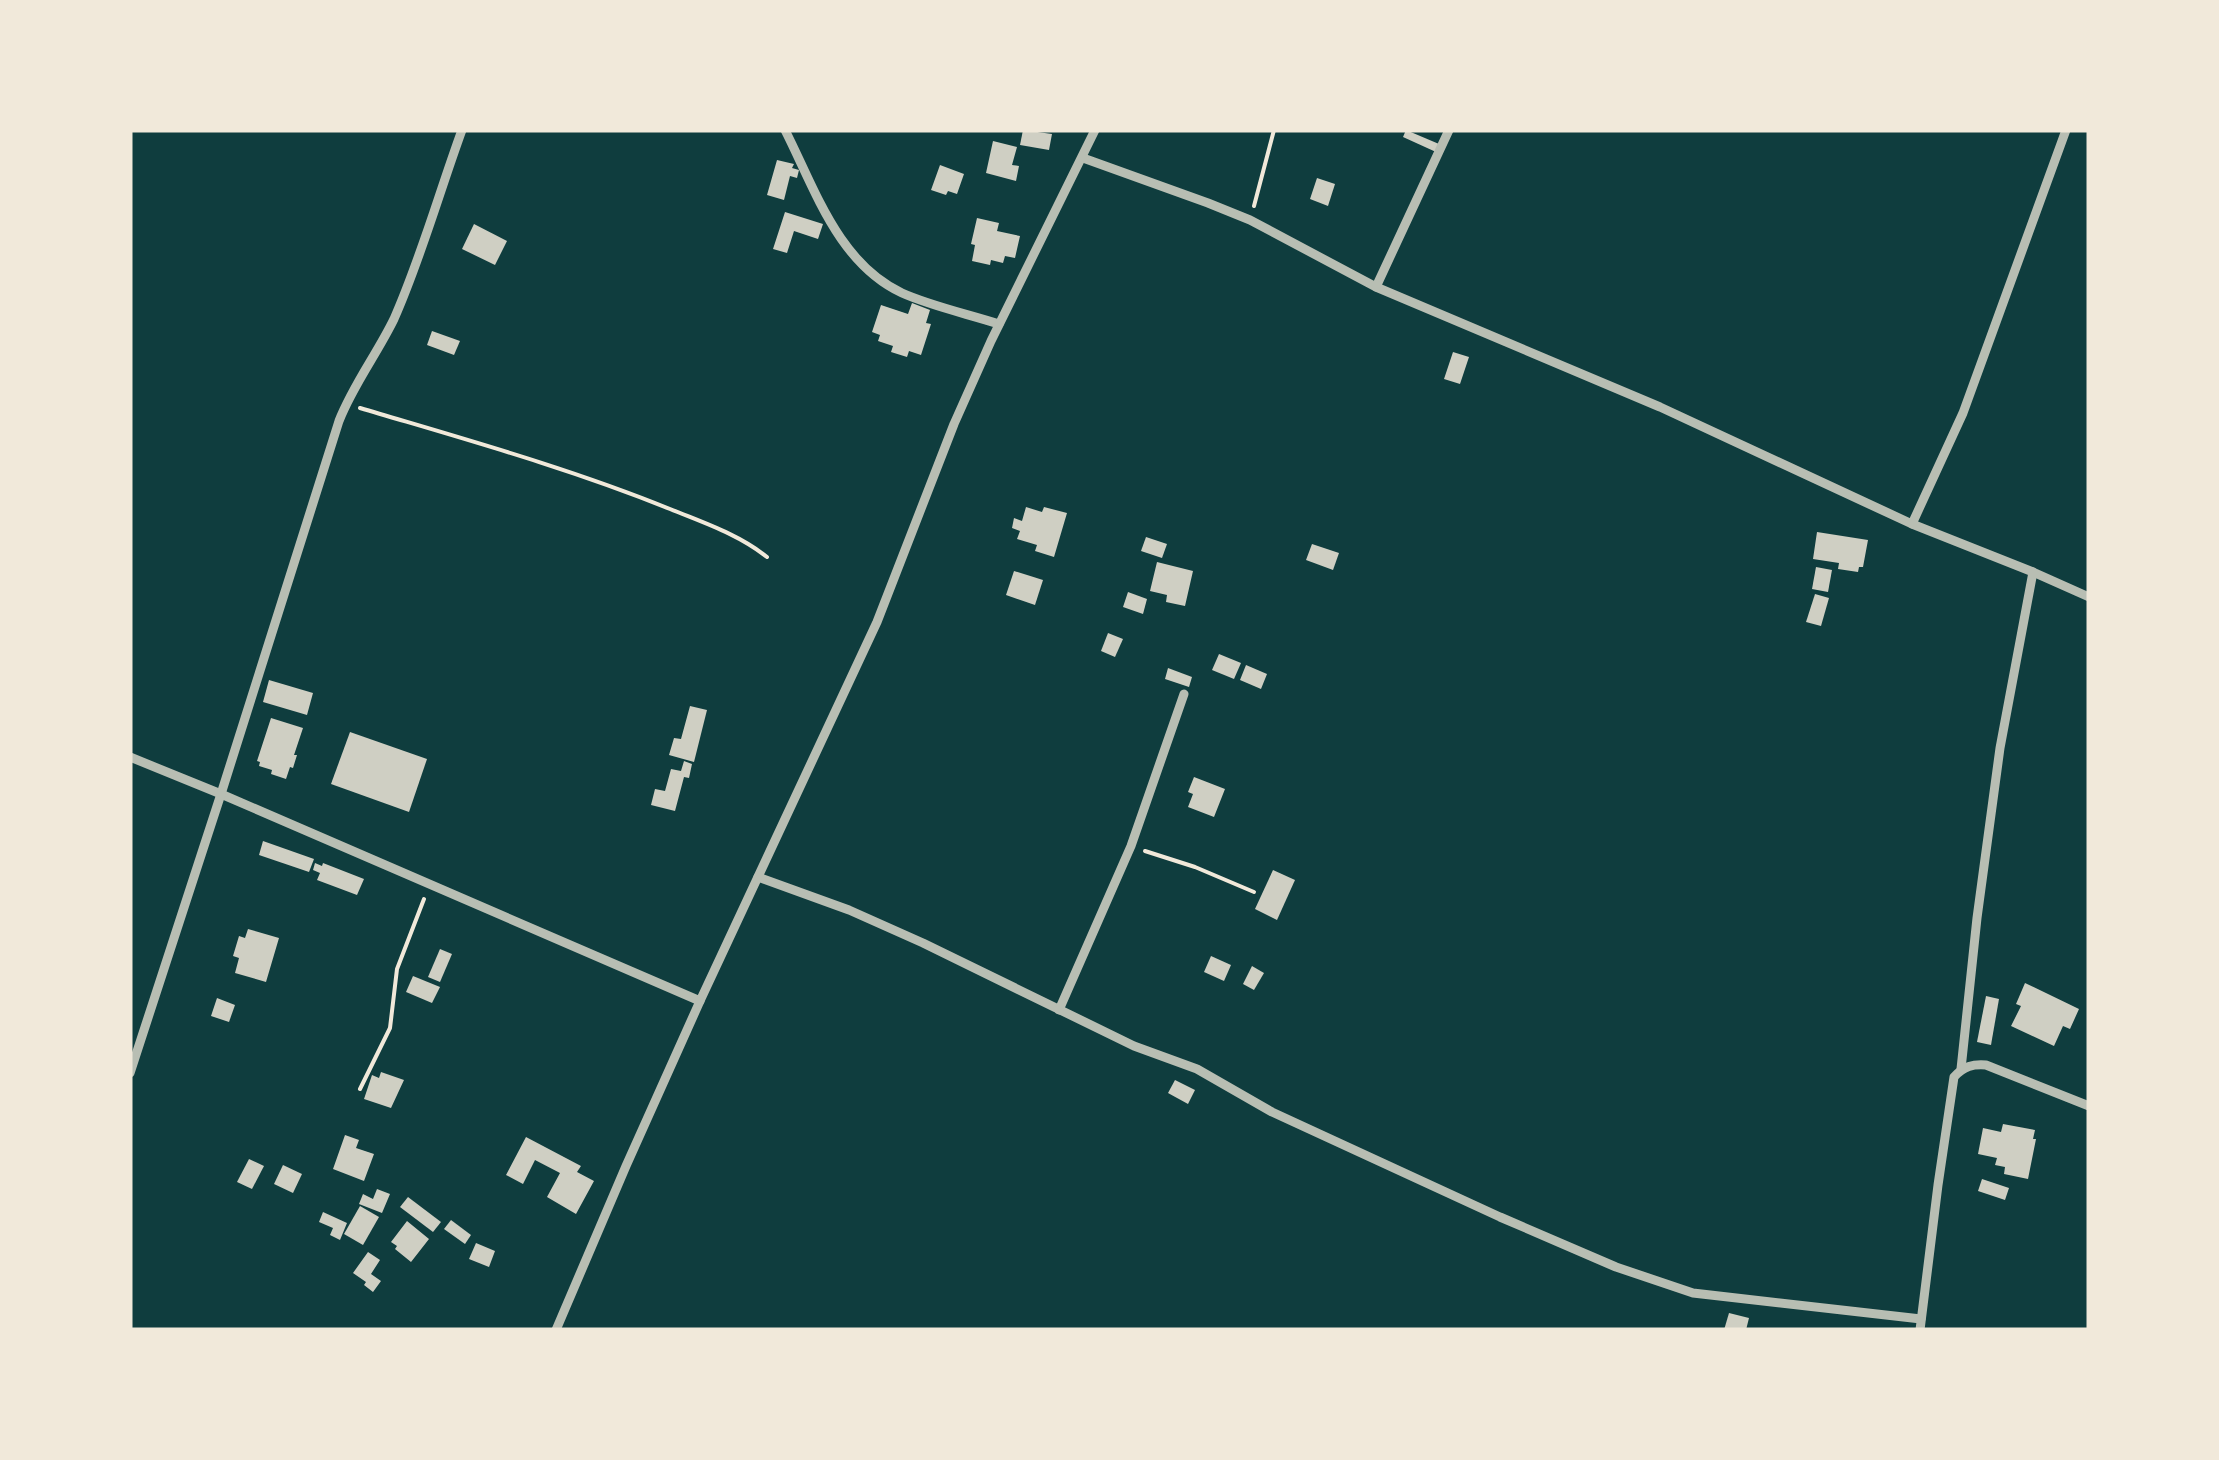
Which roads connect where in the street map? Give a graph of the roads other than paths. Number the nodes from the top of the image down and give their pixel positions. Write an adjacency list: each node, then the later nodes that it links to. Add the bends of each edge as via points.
1 (462, 130): 14 (street, via 396,315 346,404)
2 (785, 130): 8 (street, via 858,261 903,293)
3 (1096, 130): 6 (street)
4 (1449, 130): 7 (street)
5 (2066, 130): 9 (street, via 1963,413)
6 (1083, 158): 7 (street, via 1250,220); 8 (street)
7 (1376, 287): 9 (street)
8 (999, 324): 15 (street, via 877,622)
9 (1912, 524): 10 (street)
10 (2033, 572): 11 (street); 18 (street, via 2000,748)
11 (2089, 597)
12 (1184, 694): 17 (street, via 1131,846)
13 (130, 757): 14 (street)
14 (222, 794): 16 (street); 19 (street)
15 (758, 877): 16 (street); 17 (street, via 849,910)
16 (700, 1000): 22 (street)
17 (1060, 1010): 21 (street, via 1198,1069 1264,1108 1500,1217 1673,1287)
18 (1961, 1070): 20 (street, via 1986,1065); 21 (street, via 1951,1086)
19 (130, 1073)
20 (2089, 1106)
21 (1921, 1324)
22 (556, 1330)

